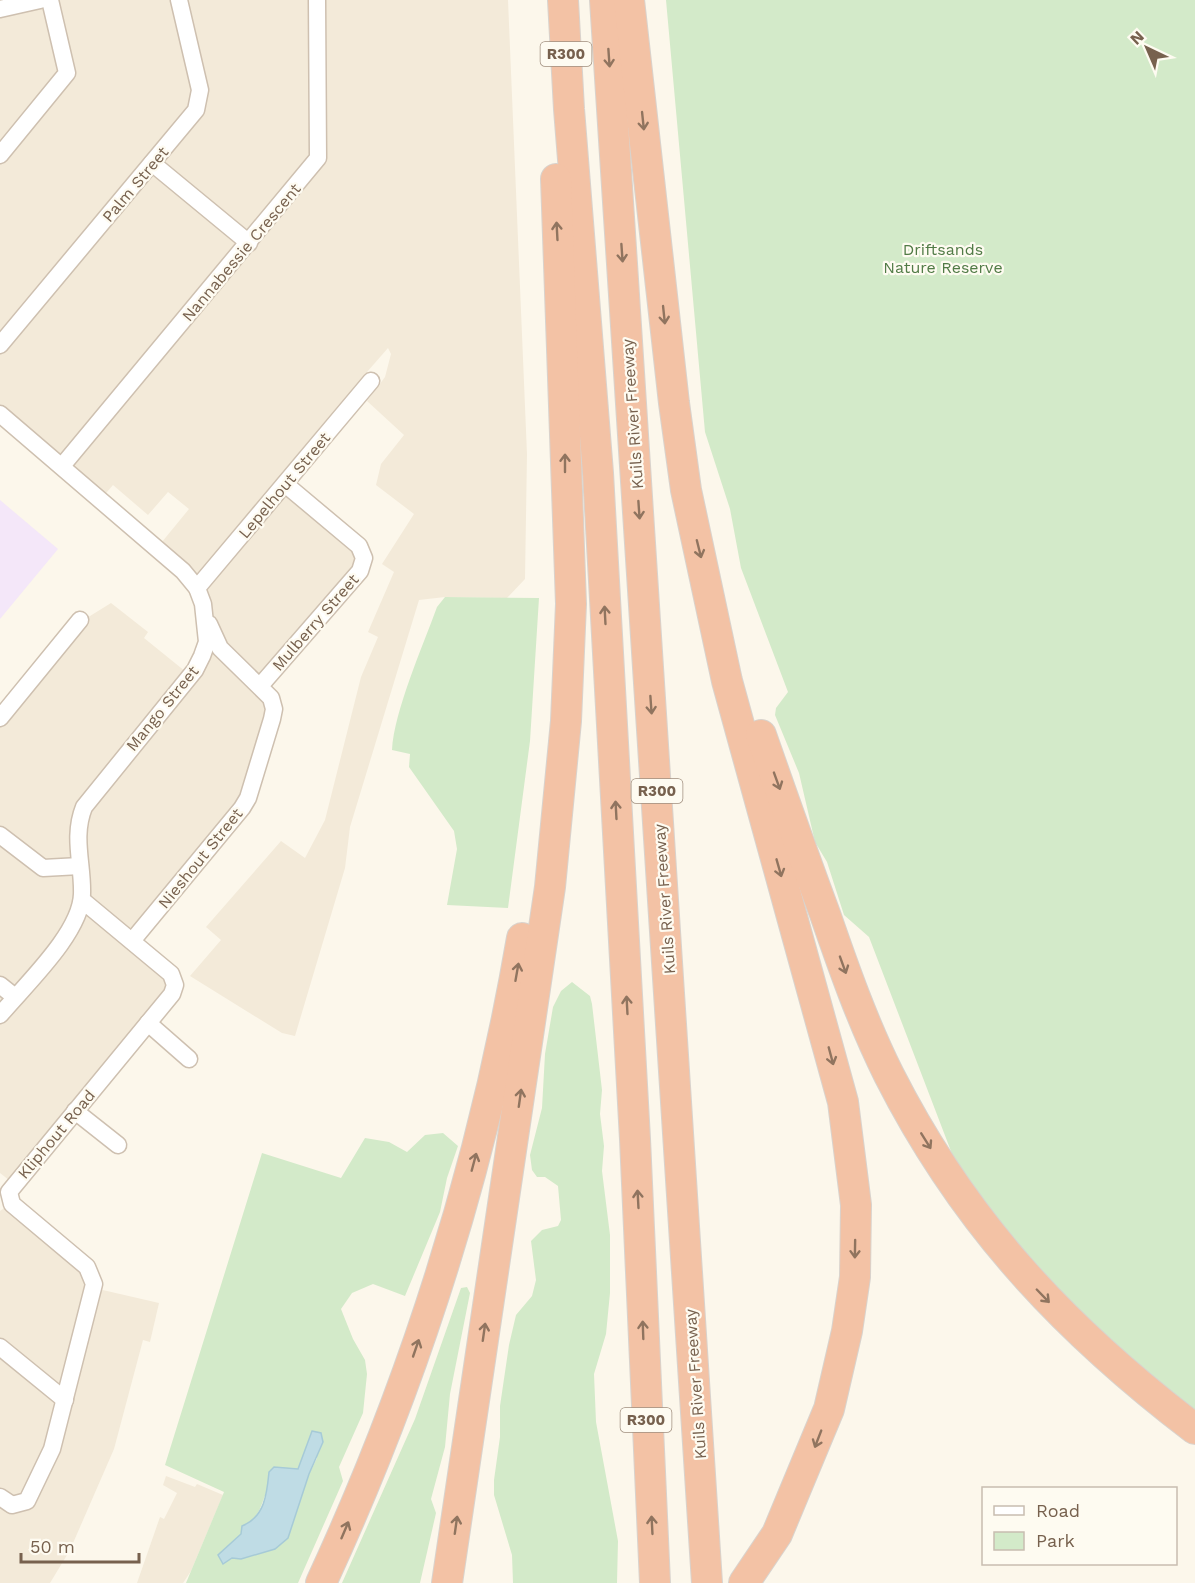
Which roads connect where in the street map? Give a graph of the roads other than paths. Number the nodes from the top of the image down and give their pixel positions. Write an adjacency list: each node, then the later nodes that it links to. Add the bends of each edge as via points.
1 (40, 0): 8 (street)
2 (50, 0): 10 (street, via 68,73)
3 (179, 0): 11 (street, Palm Street, via 200,97 192,117)
4 (317, 0): 12 (street, Nannabessie Crescent, via 318,158)
5 (563, 0): 9 (highway, R300)
6 (605, 0): 43 (highway, Kuils River Freeway / R300, one-way to 43)
7 (629, 0): 20 (highway, one-way to 20, via 674,403 686,490)
8 (0, 9)
9 (569, 109): 18 (highway, one-way to 9, via 556,181); 42 (highway, R300, one-way to 9, via 598,473)
10 (0, 155)
11 (152, 163): 12 (street); 13 (street, Palm Street)
12 (249, 243): 16 (street, Nannabessie Crescent)
13 (0, 345)
14 (371, 381): 17 (street, Lepelhout Street)
15 (0, 414): 16 (street, Mango Street)
16 (62, 466): 19 (street, Mango Street, via 170,558)
17 (285, 484): 19 (street, Lepelhout Street); 23 (street, Mulberry Street, via 359,546 364,562)
18 (566, 522): 40 (highway, one-way to 18, via 411,1363 471,1173 494,1085 519,959 546,780); 41 (highway, one-way to 18, via 516,1125 557,818 570,661)
19 (197, 588): 21 (street, Mango Street)
20 (708, 588): 38 (highway, one-way to 38, via 843,966 871,1036 911,1117 986,1231 1030,1283 1115,1366); 44 (highway, one-way to 44, via 727,681 843,1102 856,1205 855,1277 829,1409 777,1534)
21 (206, 617): 23 (street, Nieshout Street, via 220,648); 26 (street, Mango Street, via 207,642 195,670 84,807 78,823)
22 (80, 620): 24 (street)
23 (260, 686): 28 (street, Nieshout Street, via 271,698 274,714 249,798)
24 (0, 718)
25 (0, 835): 26 (street, via 43,868)
26 (80, 866): 27 (street, Mango Street)
27 (82, 900): 28 (street, Kliphout Road); 30 (street, Mango Street, via 73,926)
28 (132, 941): 32 (street, Kliphout Road, via 175,980 174,990)
29 (0, 985): 30 (street)
30 (15, 997): 31 (street, Mango Street)
31 (0, 1015)
32 (148, 1023): 33 (street); 34 (street, Kliphout Road)
33 (189, 1059)
34 (75, 1111): 35 (street); 37 (street, Kliphout Road, via 9,1192 12,1204 87,1267 94,1279)
35 (118, 1145)
36 (0, 1347): 37 (street)
37 (65, 1400): 39 (street, Kliphout Road, via 52,1449 30,1497 18,1505)
38 (1195, 1429)
39 (0, 1497)
40 (321, 1583)
41 (447, 1583)
42 (655, 1583)
43 (707, 1583)
44 (744, 1583)

